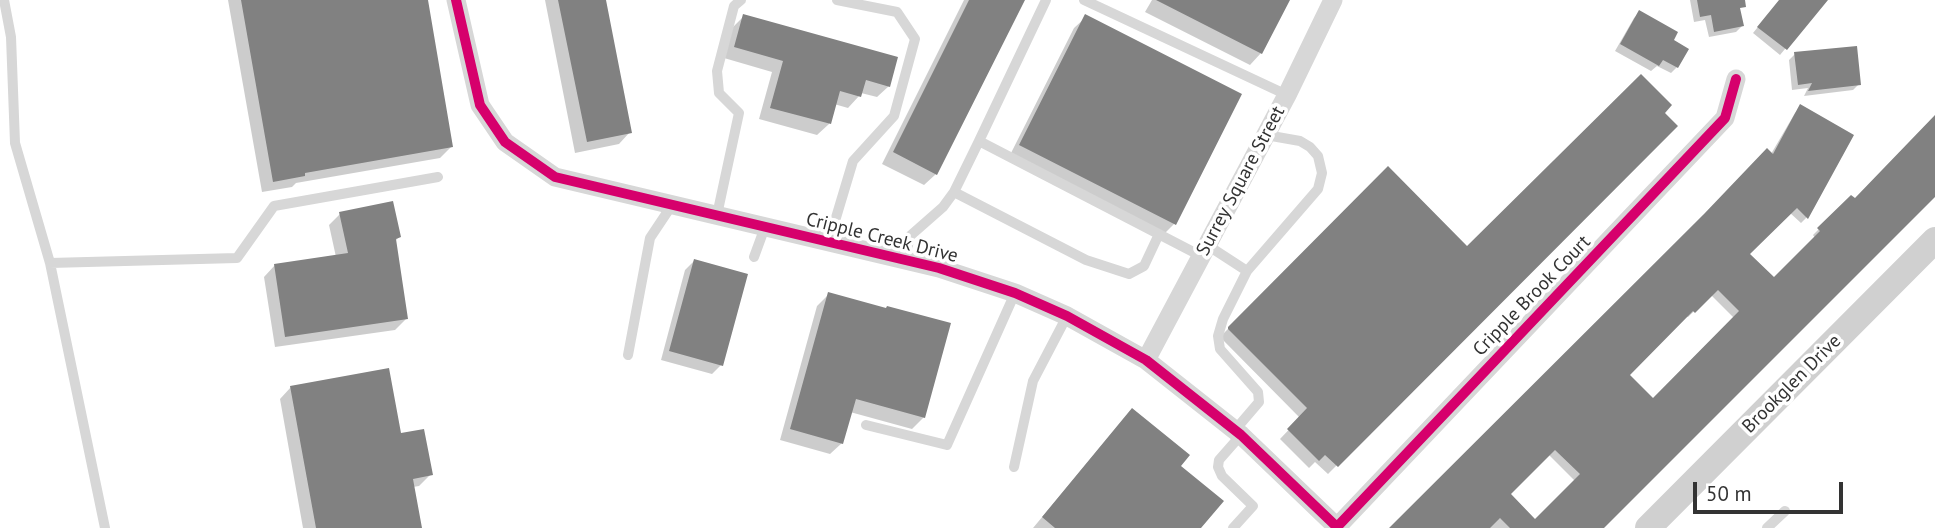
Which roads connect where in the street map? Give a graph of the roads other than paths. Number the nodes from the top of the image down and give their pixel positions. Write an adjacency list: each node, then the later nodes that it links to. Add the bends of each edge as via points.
1 (4, 0): 23 (lane, via 11,37 15,144)
2 (456, 0): 14 (street, Cripple Creek Drive, via 480,105 505,142 555,177)
3 (741, 0): 15 (lane, via 734,6 717,71 719,93 739,113)
4 (837, 0): 19 (lane, via 897,12 915,39 894,116 853,161)
5 (1046, 0): 11 (lane)
6 (1084, 0): 9 (lane)
7 (1333, 0): 9 (street, Surrey Square Street)
8 (1736, 79): 35 (street, Cripple Brook Court, via 1725,118)
9 (1287, 95): 10 (street, Surrey Square Street)
10 (1266, 135): 20 (street, Surrey Square Street); 24 (lane, via 1310,147 1322,173 1318,189)
11 (979, 141): 13 (lane); 17 (lane)
12 (438, 177): 23 (lane, via 274,206 237,258)
13 (954, 192): 17 (lane, via 1086,260 1129,274 1144,266); 22 (lane, via 910,236)
14 (672, 205): 15 (street, Cripple Creek Drive); 27 (lane, via 650,238)
15 (716, 215): 16 (street, Cripple Creek Drive)
16 (765, 227): 19 (street, Cripple Creek Drive); 21 (lane)
17 (1159, 234): 20 (lane)
18 (1935, 240): 36 (street, Brookglen Drive)
19 (829, 241): 22 (street, Cripple Creek Drive)
20 (1204, 250): 24 (lane); 28 (street, Surrey Square Street)
21 (754, 257)
22 (905, 260): 25 (street, Cripple Creek Drive)
23 (50, 263): 33 (lane)
24 (1247, 271): 30 (lane, via 1218,336 1220,349 1258,392 1259,402)
25 (1015, 293): 26 (street, Cripple Creek Drive); 29 (lane, via 947,445)
26 (1068, 316): 28 (street, Cripple Creek Drive); 31 (lane, via 1033,381)
27 (628, 355)
28 (1146, 360): 30 (street, Cripple Creek Drive)
29 (866, 425)
30 (1238, 433): 34 (lane, via 1218,467 1253,506); 35 (street, Cripple Creek Drive)
31 (1014, 467)
32 (1785, 511): 37 (lane)
33 (105, 528)
34 (1233, 528)
35 (1337, 528)
36 (1648, 528)
37 (1767, 528)

